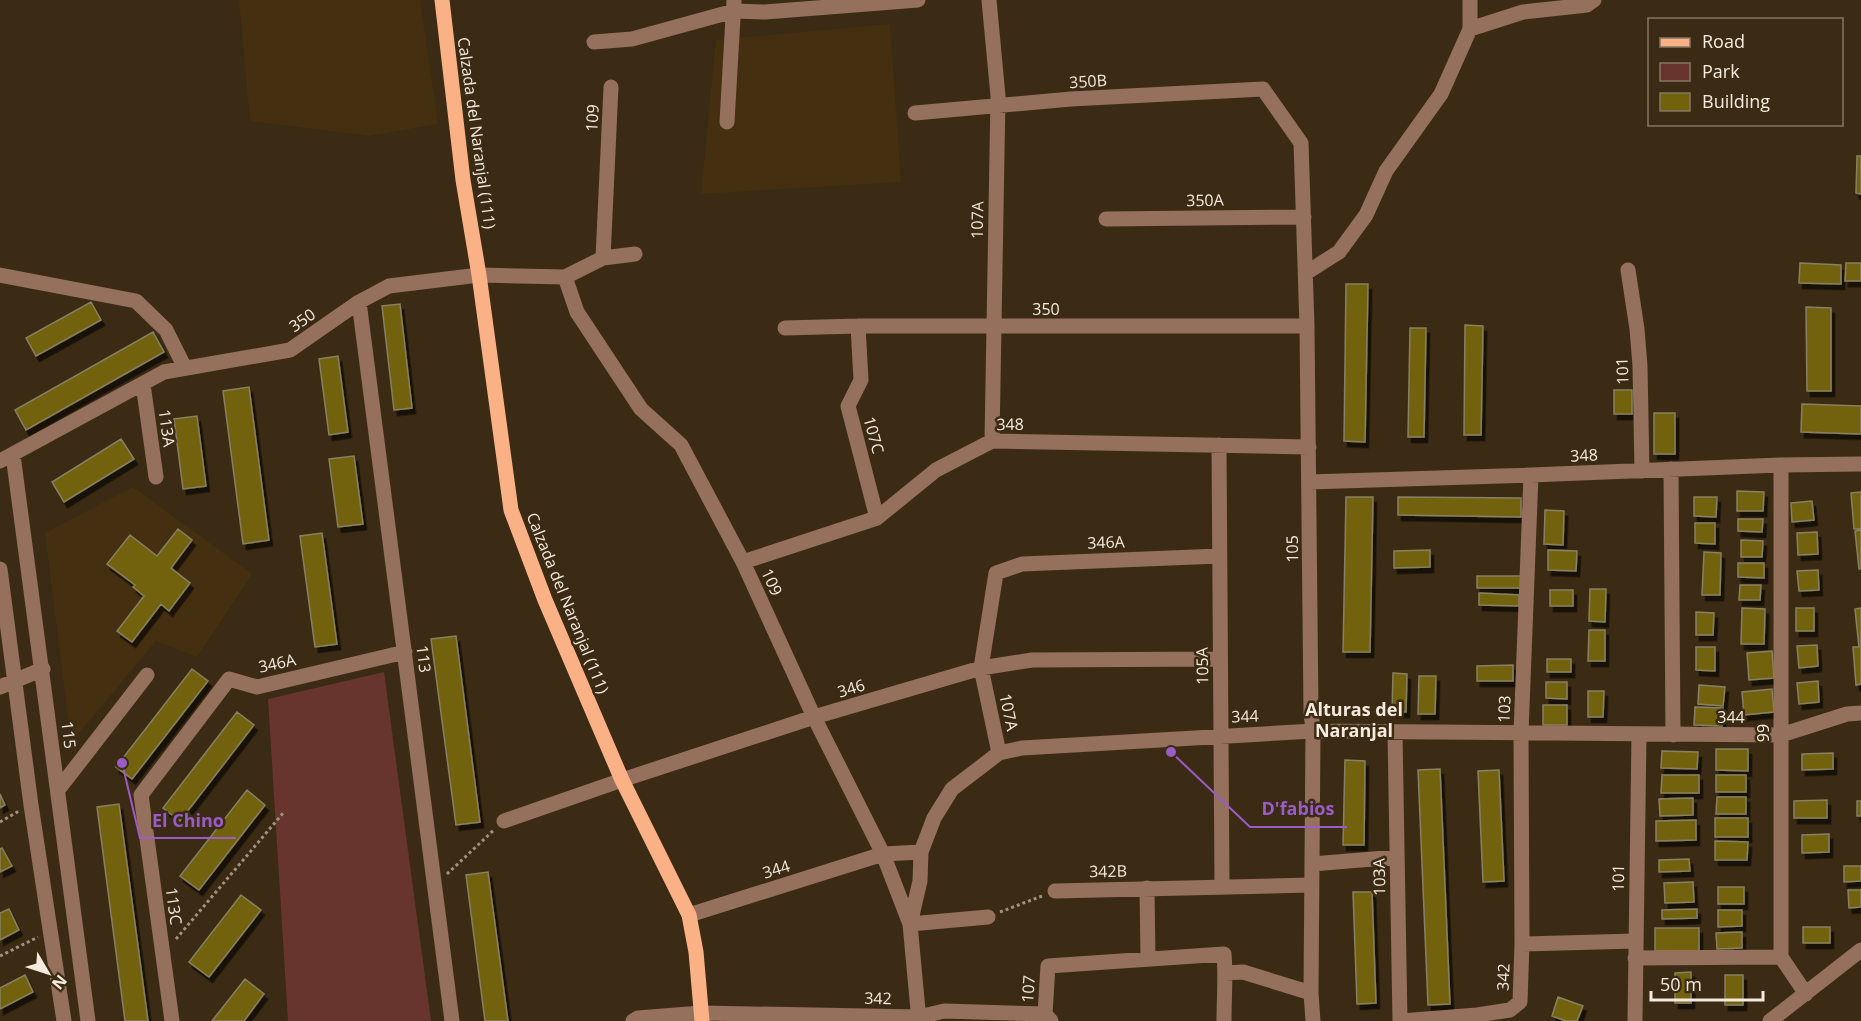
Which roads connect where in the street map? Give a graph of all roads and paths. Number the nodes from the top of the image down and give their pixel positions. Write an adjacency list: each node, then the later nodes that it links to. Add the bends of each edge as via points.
1 (442, 0): 21 (main road, Calzada del Naranjal (111), via 463,180)
2 (918, 0): 6 (street, via 765,12)
3 (989, 0): 11 (street, 107A)
4 (1470, 0): 7 (street)
5 (1594, 0): 7 (street, via 1587,5 1523,12)
6 (734, 6): 8 (street, via 632,39); 13 (street)
7 (1470, 29): 19 (street, via 1441,94 1386,171 1366,215 1339,252)
8 (594, 42)
9 (611, 87): 17 (street, 109)
10 (1263, 88): 11 (street, 350B); 14 (street, 105, via 1301,143)
11 (998, 107): 12 (street, 350B); 26 (street, 107A)
12 (915, 113)
13 (727, 122)
14 (1304, 217): 15 (street, 350A); 19 (street, 105)
15 (1106, 219)
16 (635, 254): 17 (street, 350)
17 (603, 258): 22 (street, 350)
18 (1628, 270): 37 (street, 101, via 1640,357)
19 (1306, 273): 25 (street, 105)
20 (0, 275): 28 (street, via 136,301 166,330)
21 (479, 275): 22 (street, 350); 23 (street, 350, via 389,286); 63 (main road, Calzada del Naranjal (111), via 511,510)
22 (565, 277): 43 (street, 109, via 577,312 641,409 681,445)
23 (359, 302): 28 (street, 350, via 290,350); 46 (street, 113)
24 (858, 326): 26 (street, 350); 27 (street, 350); 41 (street, 107C, via 861,380 848,406)
25 (1307, 326): 26 (street, 350); 32 (street, 105)
26 (993, 327): 30 (street, 107A)
27 (785, 328)
28 (185, 369): 29 (street, 350, via 164,372)
29 (143, 384): 33 (street, 350); 39 (street, 113A)
30 (992, 441): 31 (street, 348); 41 (street, 348, via 936,470)
31 (1219, 445): 32 (street, 348); 42 (street, 105A)
32 (1309, 447): 40 (street, 105)
33 (7, 458): 49 (street, 115)
34 (1861, 464): 35 (street, 348)
35 (1781, 465): 36 (street, 348); 61 (street, 99)
36 (1671, 469): 37 (street, 348); 60 (street)
37 (1642, 471): 38 (street, 348)
38 (1532, 475): 40 (street, 348); 57 (street, 103)
39 (156, 477)
40 (1309, 482): 55 (street, 105)
41 (877, 518): 43 (street, 348)
42 (1220, 556): 45 (street, 346A, via 1022,564); 47 (street, 105A)
43 (743, 562): 54 (street, 109)
44 (0, 569): 51 (street)
45 (996, 573): 48 (street, 107A)
46 (405, 652): 65 (street, 346A, via 256,687 229,679); 74 (street, 113)
47 (1220, 659): 48 (street, 346, via 1032,660); 58 (street, 105A)
48 (981, 668): 54 (street, 346); 62 (street, 107A)
49 (43, 669): 51 (street); 64 (street, 115)
50 (147, 675): 64 (street)
51 (15, 679): 52 (street); 66 (street)
52 (0, 687)
53 (1861, 713): 61 (street, 344)
54 (814, 717): 63 (street, 346); 71 (street, 109)
55 (1313, 731): 56 (street, 344); 58 (street, 344); 73 (street, 105)
56 (1395, 733): 57 (street, 344); 72 (street, 103A)
57 (1521, 733): 59 (street, 344); 84 (street, 103)
58 (1222, 735): 62 (street, 344, via 1022,748); 76 (street, 105A)
59 (1639, 735): 60 (street, 344); 83 (street, 101)
60 (1673, 735): 61 (street, 344)
61 (1782, 735): 88 (street, 99)
62 (999, 753): 70 (street, 344, via 952,789 934,818)
63 (622, 780): 68 (street, 346); 79 (main road, Calzada del Naranjal (111))
64 (58, 790): 98 (street, 115)
65 (141, 795): 86 (street, 113C)
66 (31, 805): 69 (path); 82 (street)
67 (284, 812): 86 (path)
68 (504, 821): 74 (path)
69 (0, 822)
70 (921, 852): 71 (street, 344); 81 (street, 109, via 920,881)
71 (883, 854): 79 (street, 344); 81 (street, 109)
72 (1397, 857): 73 (street); 104 (street, 103A)
73 (1312, 864): 75 (street, 105)
74 (435, 885): 100 (street, 113)
75 (1311, 885): 76 (street, 342B); 92 (street, 105)
76 (1222, 886): 77 (street, 342B)
77 (1148, 888): 78 (street, 342B); 90 (street)
78 (1055, 891): 80 (path)
79 (689, 915): 94 (main road, Calzada del Naranjal (111))
80 (988, 917): 81 (street)
81 (910, 924): 96 (street, 109)
82 (50, 931): 87 (path); 97 (street)
83 (1635, 940): 84 (street, 342); 89 (street, 101)
84 (1522, 944): 104 (street, 342, via 1520,1002 1510,1010)
85 (1861, 950): 93 (street)
86 (163, 954): 99 (street, 113C)
87 (0, 956)
88 (1781, 957): 89 (street); 93 (street)
89 (1635, 958): 105 (street, 101)
90 (1148, 959): 91 (street, via 1224,954); 95 (street, 107, via 1048,966)
91 (1226, 973): 92 (street, via 1243,972); 102 (street)
92 (1311, 993): 103 (street, 105)
93 (1806, 994): 106 (street)
94 (702, 1017): 96 (street, 342); 101 (street, 342)
95 (1048, 1018): 96 (street, 342, via 944,1011)
96 (919, 1019)
97 (64, 1021)
98 (88, 1021)
99 (172, 1021)
100 (452, 1021)
101 (633, 1021)
102 (1224, 1021)
103 (1313, 1021)
104 (1401, 1021)
105 (1635, 1021)
106 (1770, 1021)

